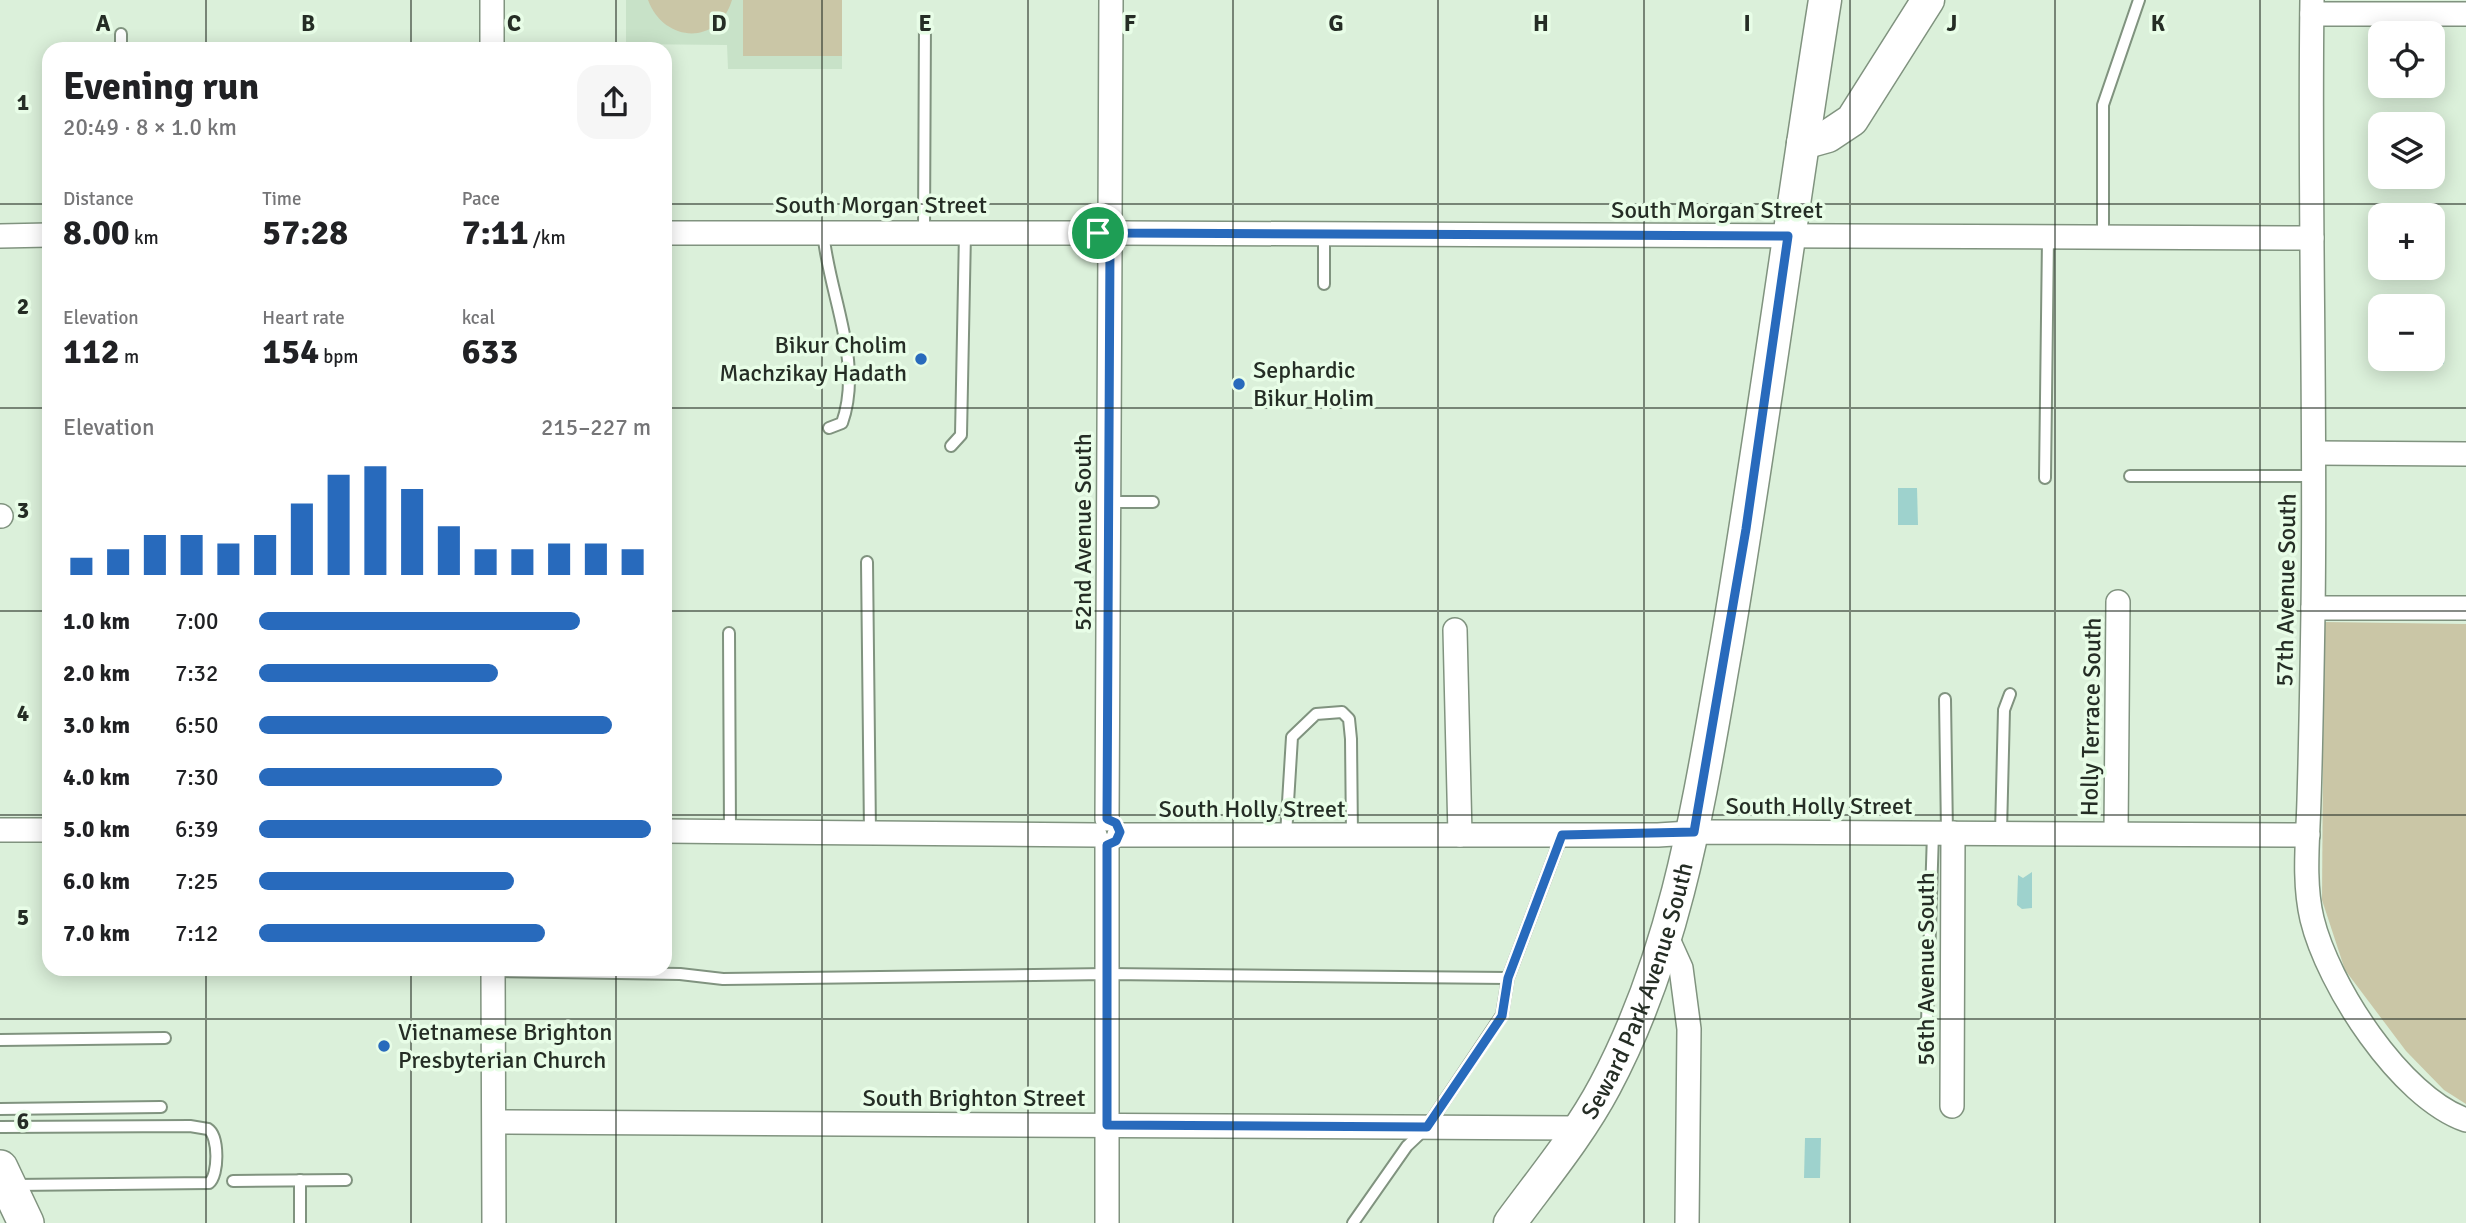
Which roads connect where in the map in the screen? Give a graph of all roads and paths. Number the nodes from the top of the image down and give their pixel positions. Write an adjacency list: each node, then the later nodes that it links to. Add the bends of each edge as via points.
1 (492, 0): 11 (street)
2 (1111, 0): 17 (street, 52nd Avenue South)
3 (1825, 0): 12 (main road, Seward Park Avenue South)
4 (1928, 0): 12 (main road, via 1852,120 1828,136)
5 (2139, 0): 23 (lane, via 2103,105)
6 (2312, 7): 7 (street); 24 (street, 57th Avenue South)
7 (2466, 14)
8 (925, 19): 13 (lane)
9 (121, 34): 10 (lane)
10 (121, 42)
11 (492, 42)
12 (1803, 142): 21 (main road, Seward Park Avenue South)
13 (924, 230): 14 (street, South Morgan Street); 15 (street, South Morgan Street)
14 (965, 230): 17 (street, South Morgan Street); 27 (lane, via 961,435)
15 (823, 231): 16 (street, South Morgan Street); 26 (lane, via 847,357 848,406 842,422)
16 (672, 233)
17 (1110, 233): 19 (street, South Morgan Street); 33 (street, 52nd Avenue South)
18 (42, 235): 20 (street)
19 (1324, 235): 21 (street, South Morgan Street); 25 (lane)
20 (0, 236)
21 (1788, 236): 22 (street, South Morgan Street); 47 (main road, Seward Park Avenue South, via 1746,529)
22 (2048, 237): 23 (street, South Morgan Street); 32 (lane)
23 (2103, 238): 24 (street, South Morgan Street)
24 (2312, 238): 28 (street, 57th Avenue South)
25 (1324, 284)
26 (829, 428)
27 (951, 446)
28 (2315, 453): 29 (street); 31 (street, 57th Avenue South)
29 (2466, 454)
30 (2130, 476): 31 (lane)
31 (2314, 476): 37 (street, 57th Avenue South)
32 (2045, 478)
33 (1110, 502): 34 (lane); 52 (street, 52nd Avenue South)
34 (1153, 502)
35 (867, 562): 50 (lane)
36 (2118, 602): 49 (street, Holly Terrace South)
37 (2313, 608): 38 (street); 57 (street, 57th Avenue South)
38 (2466, 608)
39 (1455, 630): 55 (street)
40 (729, 633): 46 (lane)
41 (2010, 694): 48 (lane, via 2004,710)
42 (1945, 699): 51 (lane)
43 (0, 830): 44 (street)
44 (42, 830)
45 (672, 831): 46 (street, South Holly Street)
46 (730, 831): 50 (street, South Holly Street)
47 (1694, 832): 51 (street, South Holly Street); 56 (street, South Holly Street); 58 (main road, Seward Park Avenue South)
48 (2001, 832): 49 (street, South Holly Street); 51 (street, South Holly Street)
49 (2116, 832): 57 (street, South Holly Street)
50 (870, 833): 52 (street, South Holly Street)
51 (1944, 833): 63 (lane); 66 (street, 56th Avenue South)
52 (1107, 834): 53 (street, South Holly Street); 60 (street, 52nd Avenue South)
53 (1286, 835): 54 (street, South Holly Street); 54 (lane, via 1292,737 1316,714 1342,712 1349,719 1352,739)
54 (1352, 835): 55 (street, South Holly Street)
55 (1460, 835): 56 (street, South Holly Street)
56 (1562, 835): 62 (lane)
57 (2308, 835): 69 (street, 57th Avenue South, via 2312,918 2334,979 2386,1056 2434,1103)
58 (1667, 937): 74 (main road, Seward Park Avenue South, via 1606,1085); 85 (street, via 1681,968 1689,1029)
59 (672, 974): 60 (lane, via 723,979)
60 (1107, 974): 62 (lane); 71 (street, 52nd Avenue South)
61 (494, 976): 70 (street)
62 (1508, 978): 73 (lane, via 1502,1016)
63 (1927, 1023)
64 (165, 1038): 65 (lane)
65 (0, 1040)
66 (1952, 1106)
67 (161, 1107): 68 (lane)
68 (0, 1110)
69 (2466, 1120)
70 (495, 1122): 71 (street, South Brighton Street); 81 (street)
71 (1107, 1125): 73 (street, South Brighton Street); 82 (street, 52nd Avenue South)
72 (0, 1127): 75 (lane, via 190,1126 208,1129 215,1137 215,1174 209,1183)
73 (1427, 1127): 74 (street, South Brighton Street); 83 (lane, via 1407,1146)
74 (1579, 1128): 84 (main road, Seward Park Avenue South)
75 (4, 1176): 79 (main road)
76 (300, 1180): 77 (lane); 78 (lane); 80 (lane)
77 (346, 1180)
78 (233, 1181)
79 (26, 1223)
80 (300, 1223)
81 (494, 1223)
82 (1107, 1223)
83 (1353, 1223)
84 (1510, 1223)
85 (1686, 1223)

